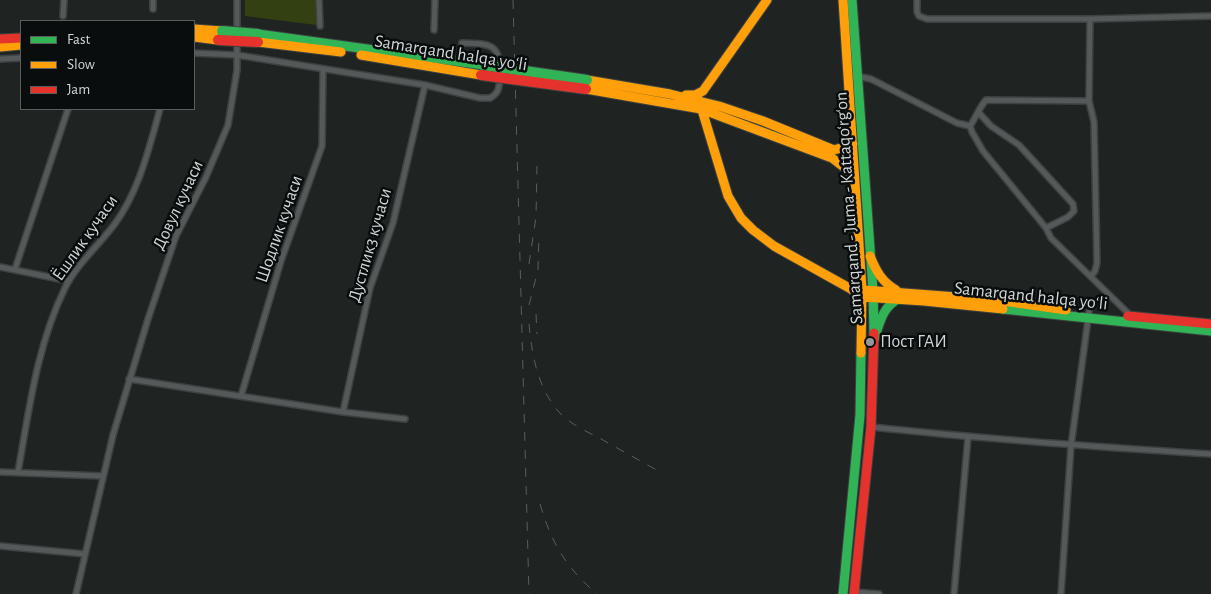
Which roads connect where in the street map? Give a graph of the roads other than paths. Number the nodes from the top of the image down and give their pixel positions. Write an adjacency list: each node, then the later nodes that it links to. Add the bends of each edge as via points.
1 (64, 0): 11 (street)
2 (153, 0): 10 (street)
3 (237, 0): 25 (street, Довул кучаси)
4 (319, 0): 14 (street)
5 (435, 0): 16 (street)
6 (767, 0): 32 (main road, via 703,90 691,96)
7 (843, 0): 41 (main road, Samarqand - Juma - Kattaqo‘rg‘on)
8 (852, 0): 29 (main road, Samarqand - Juma - Kattaqo‘rg‘on)
9 (917, 0): 13 (street, via 916,12 928,18)
10 (153, 9)
11 (63, 16)
12 (1211, 16): 13 (street)
13 (1090, 19): 33 (street)
14 (320, 26)
15 (195, 29): 17 (main road, Samarqand halqa yoʻli)
16 (434, 30)
17 (220, 36): 18 (main road, Samarqand halqa yoʻli); 31 (main road, Samarqand halqa yoʻli, bridge, via 258,38)
18 (195, 37)
19 (20, 38): 20 (main road)
20 (0, 39)
21 (462, 43): 30 (street, via 485,44 496,51 500,61 498,92 490,98 480,98)
22 (20, 45): 23 (main road)
23 (0, 47)
24 (195, 53): 25 (street)
25 (237, 55): 28 (street); 56 (street, Довул кучаси, via 228,125 176,236)
26 (20, 58): 27 (street)
27 (0, 59)
28 (323, 69): 30 (street); 57 (street, Шодлик кучаси, via 322,146 281,261)
29 (857, 76): 39 (street, via 871,79); 44 (main road, Samarqand - Juma - Kattaqo‘rg‘on)
30 (425, 85): 58 (street, Дустлик3 кучаси, via 393,223 370,288)
31 (586, 85): 32 (main road, Samarqand halqa yoʻli); 35 (main road, Samarqand halqa yoʻli)
32 (672, 96): 34 (main road, Samarqand halqa yoʻli)
33 (1089, 101): 38 (street, via 986,100); 47 (street, via 1094,122 1096,263)
34 (700, 104): 35 (main road, Samarqand halqa yoʻli); 40 (main road); 41 (main road, Samarqand halqa yoʻli, via 763,121 834,150); 42 (main road, Samarqand halqa yoʻli, via 832,158 843,164)
35 (688, 106): 40 (main road, via 699,113)
36 (68, 110): 46 (street)
37 (160, 110): 48 (street, Ёшлик кучаси, via 138,182 115,224 81,263)
38 (979, 113): 39 (street); 43 (street, via 991,126 1019,145 1074,204 1074,211 1068,217)
39 (970, 126): 43 (street, via 983,151)
40 (707, 128): 49 (main road, via 728,196 741,218 774,246 851,289)
41 (853, 144): 42 (main road, Samarqand - Juma - Kattaqo‘rg‘on)
42 (855, 181): 49 (main road, Samarqand - Juma - Kattaqo‘rg‘on)
43 (1046, 228): 47 (street, via 1051,238)
44 (870, 256): 49 (main road, Samarqand - Juma - Kattaqo‘rg‘on); 50 (main road, via 883,282)
45 (0, 266): 46 (street)
46 (15, 269): 48 (street)
47 (1091, 276): 52 (street)
48 (70, 281): 65 (street, Ёшлик кучаси, via 42,346)
49 (867, 293): 50 (main road, Samarqand halqa yoʻli); 55 (main road, Samarqand - Juma - Kattaqo‘rg‘on); 69 (main road, Samarqand - Juma - Kattaqo‘rg‘on)
50 (899, 295): 51 (main road, Samarqand halqa yoʻli, via 996,300); 55 (main road, via 885,310)
51 (1089, 316): 52 (main road, Samarqand halqa yoʻli); 54 (main road, Samarqand halqa yoʻli); 62 (street)
52 (1133, 317): 53 (main road, Samarqand halqa yoʻli)
53 (1211, 324)
54 (1211, 331)
55 (873, 344): 60 (main road, Samarqand - Juma - Kattaqo‘rg‘on)
56 (129, 380): 57 (street); 66 (street, Довул кучаси)
57 (241, 396): 58 (street)
58 (343, 412): 59 (street)
59 (405, 420)
60 (871, 427): 61 (street); 69 (main road, Samarqand - Juma - Kattaqo‘rg‘on)
61 (968, 437): 62 (street); 72 (street)
62 (1071, 446): 63 (street); 73 (street)
63 (1211, 454)
64 (0, 472): 65 (street)
65 (18, 472): 66 (street)
66 (103, 476): 68 (street, Довул кучаси)
67 (0, 546): 68 (street)
68 (85, 554): 70 (street, Довул кучаси)
69 (850, 593): 71 (street)
70 (76, 594)
71 (879, 594)
72 (954, 594)
73 (1061, 594)

